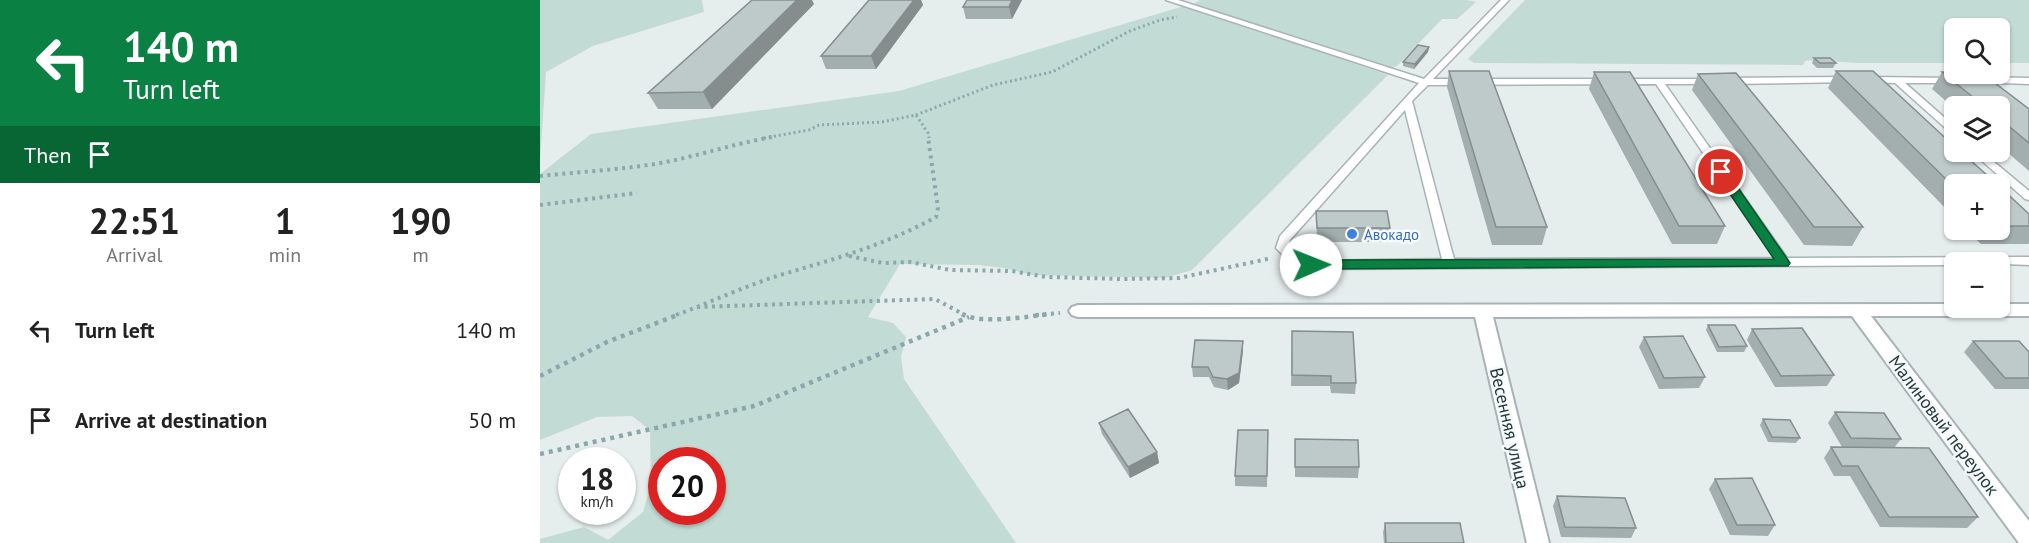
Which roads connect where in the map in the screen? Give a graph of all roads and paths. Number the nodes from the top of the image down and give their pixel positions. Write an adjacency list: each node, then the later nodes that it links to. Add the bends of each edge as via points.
1 (1170, 0): 7 (lane)
2 (1504, 0): 7 (lane)
3 (1182, 16): 9 (path, via 1122,33 1053,72 957,97)
4 (1897, 80): 5 (lane); 6 (lane); 10 (lane)
5 (1659, 81): 7 (lane); 20 (lane)
6 (2029, 81)
7 (1425, 82): 8 (lane)
8 (1407, 101): 16 (lane, via 1284,239 1282,248); 19 (lane)
9 (916, 115): 12 (path, via 882,122 819,125 655,164); 17 (path, via 928,133 936,217)
10 (1944, 122)
11 (1989, 162): 14 (lane)
12 (540, 176)
13 (637, 193): 15 (path)
14 (2029, 197)
15 (540, 205)
16 (1287, 255): 17 (path, via 1179,278 1121,279 950,270); 19 (lane, via 1311,265)
17 (849, 256): 21 (path, via 777,276)
18 (2029, 261): 20 (lane)
19 (1449, 263): 20 (lane)
20 (1784, 263)
21 (697, 308): 26 (path, via 935,299); 27 (path, via 607,342)
22 (2029, 310): 25 (street)
23 (1078, 311): 24 (street); 26 (path, via 998,319)
24 (1483, 312): 25 (street); 30 (street, Весенняя улица)
25 (1858, 312): 29 (street, Малиновый переулок)
26 (972, 315): 28 (path, via 754,406)
27 (540, 376)
28 (540, 454)
29 (2029, 538)
30 (1538, 543)

